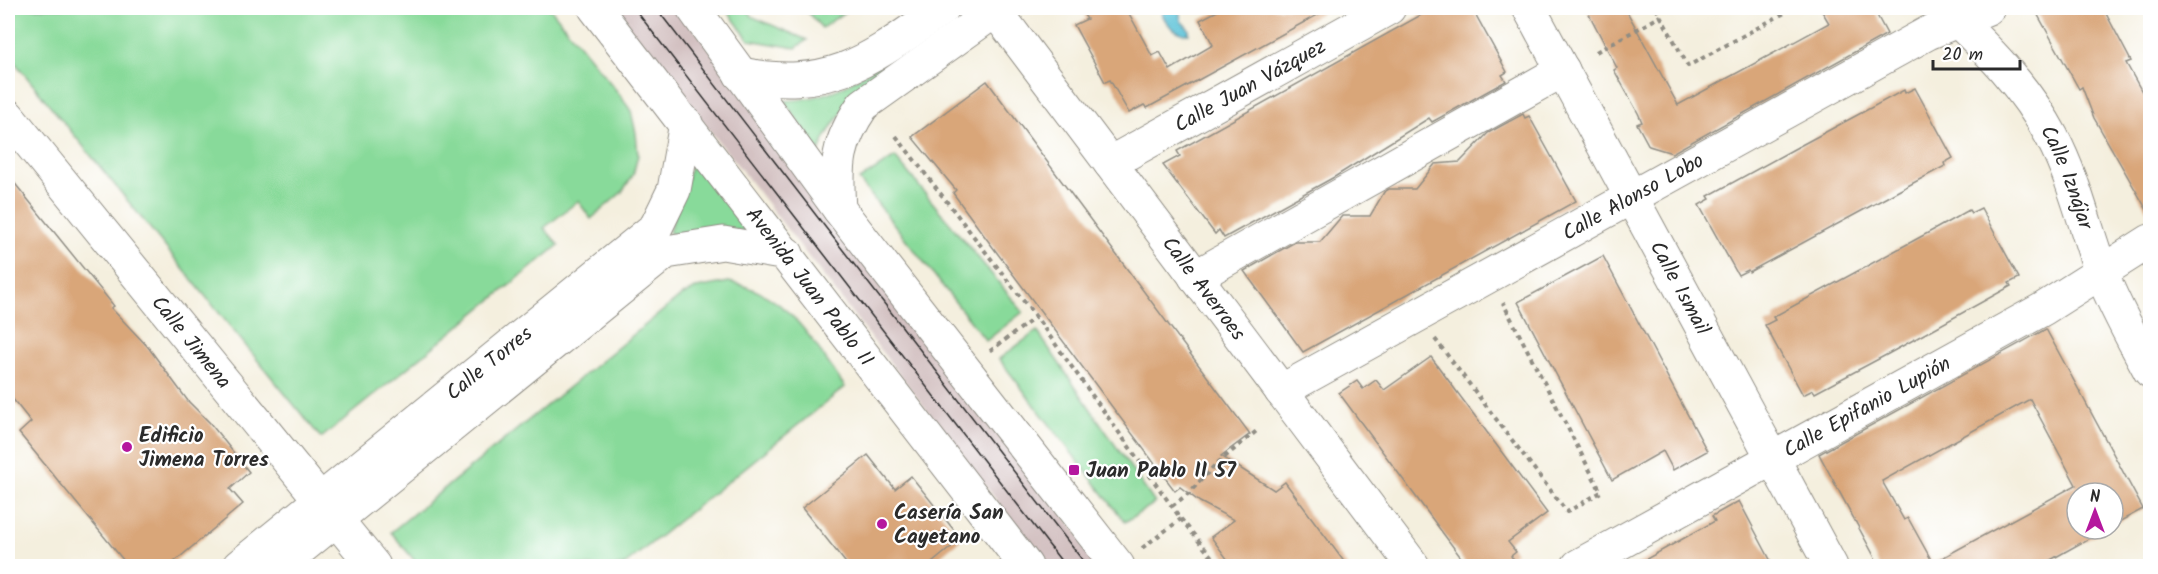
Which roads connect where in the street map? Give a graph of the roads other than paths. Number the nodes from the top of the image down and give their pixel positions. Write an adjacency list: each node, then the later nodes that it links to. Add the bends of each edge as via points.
1 (595, 8): 12 (street, Avenida Juan Pablo II)
2 (693, 8): 10 (street)
3 (943, 8): 10 (street, via 860,64 833,75 765,79)
4 (1389, 8): 13 (street, Calle Juan Vázquez)
5 (1529, 8): 9 (street, Calle Ismail)
6 (1988, 8): 8 (street, Calle Alonso Lobo)
7 (997, 9): 13 (street, Calle Averroes); 15 (street, via 863,105 848,127 840,149)
8 (1951, 14): 14 (street, Calle Alonso Lobo, via 1928,33); 18 (street, Calle Iznájar, via 2022,89 2051,136 2074,185)
9 (1563, 70): 14 (street, Calle Ismail); 19 (street)
10 (740, 74): 15 (street)
11 (8, 116): 23 (street, Calle Jimena)
12 (686, 123): 17 (street, Avenida Juan Pablo II); 23 (street, Calle Torres, via 674,190 656,227)
13 (1110, 163): 19 (street, Calle Averroes)
14 (1631, 197): 21 (street, Calle Alonso Lobo); 22 (street, Calle Ismail)
15 (839, 209): 24 (street)
16 (2151, 241): 18 (street, Calle Epifanio Lupión)
17 (787, 254): 23 (street, Calle Torres, via 723,243 666,252); 28 (street, Avenida Juan Pablo II)
18 (2101, 272): 20 (street, Calle Iznájar, via 2115,307); 22 (street, Calle Epifanio Lupión, via 2043,309)
19 (1195, 277): 21 (street, Calle Averroes)
20 (2151, 371)
21 (1281, 391): 29 (street, Calle Averroes)
22 (1773, 459): 30 (street, Calle Epifanio Lupión); 31 (street, Calle Ismail)
23 (328, 510): 25 (street, Calle Torres); 26 (street, Calle Torres); 27 (street, Calle Jimena)
24 (1128, 559)
25 (239, 567)
26 (279, 567)
27 (374, 567)
28 (1026, 567)
29 (1413, 567)
30 (1578, 567)
31 (1831, 567)

